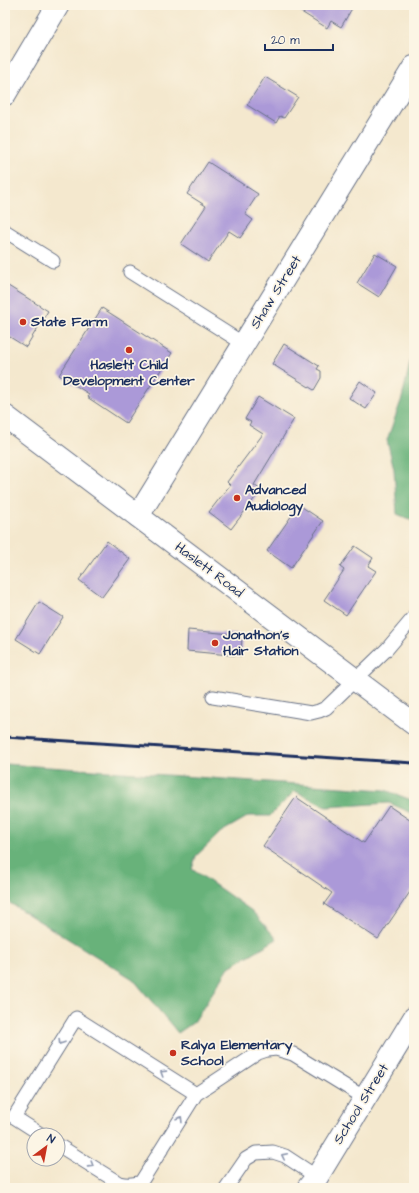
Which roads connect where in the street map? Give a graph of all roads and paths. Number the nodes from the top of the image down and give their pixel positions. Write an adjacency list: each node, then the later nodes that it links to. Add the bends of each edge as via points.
1 (58, 5): 3 (street)
2 (414, 68): 7 (street, Shaw Street)
3 (5, 94)
4 (5, 231): 5 (lane)
5 (53, 260)
6 (130, 272): 7 (lane)
7 (244, 344): 9 (street, Shaw Street)
8 (5, 416): 9 (street, Haslett Road)
9 (138, 516): 11 (street, Haslett Road)
10 (414, 617): 11 (lane, via 387,649)
11 (355, 680): 12 (lane, via 326,708 315,712); 13 (street, Haslett Road)
12 (213, 697)
13 (414, 724)
14 (414, 1018): 16 (street, School Street)
15 (196, 1094): 16 (lane, via 250,1057 267,1050 276,1050 293,1054); 17 (lane, one-way to 17, via 76,1018 14,1117); 18 (lane, one-way to 15, via 119,1183 134,1185 140,1182)
16 (365, 1098): 19 (street, School Street)
17 (30, 1127)
18 (66, 1150)
19 (313, 1182): 20 (lane, one-way to 20, via 285,1156 273,1152 256,1153 246,1158)
20 (226, 1188)

